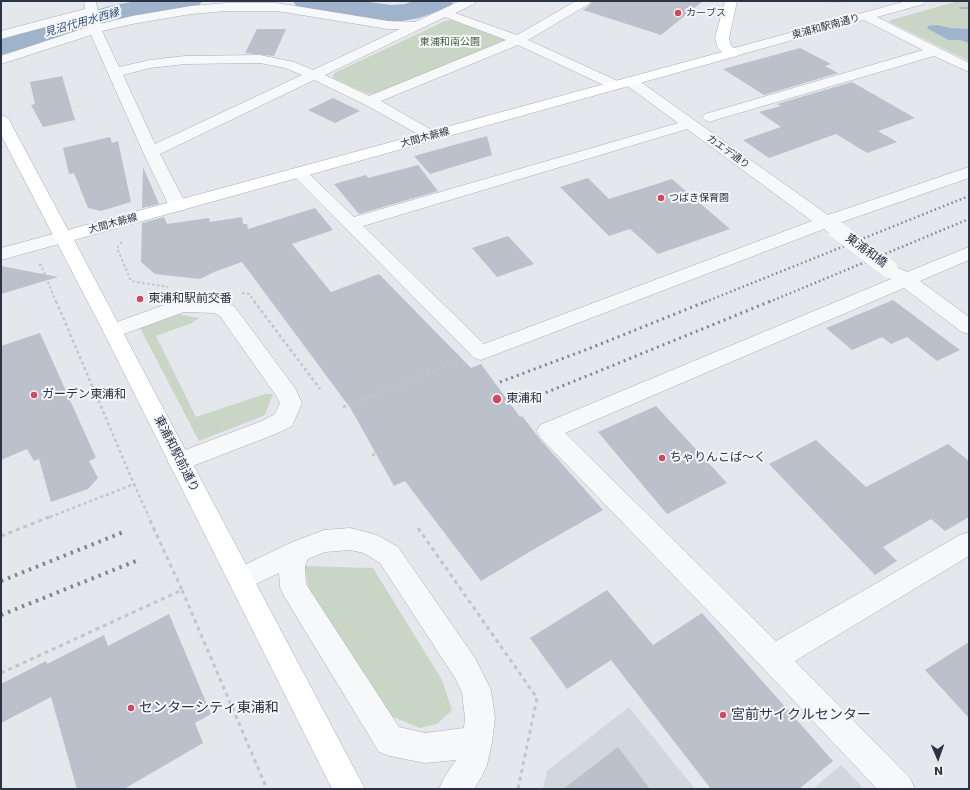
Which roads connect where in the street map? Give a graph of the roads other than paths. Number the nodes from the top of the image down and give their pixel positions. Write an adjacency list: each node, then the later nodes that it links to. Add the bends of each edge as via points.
1 (470, 1): 5 (street)
2 (585, 1): 10 (street)
3 (731, 1): 12 (main road, via 722,38 725,48)
4 (920, 1): 7 (street, 東浦和駅南通り)
5 (445, 13): 8 (street); 10 (street, カエデ通り)
6 (92, 16): 8 (street, via 155,16 226,7 277,7 388,25); 9 (street); 13 (street); 15 (street)
7 (865, 16): 11 (street); 12 (street, 東浦和駅南通り)
8 (416, 26): 16 (street)
9 (1, 35)
10 (518, 40): 17 (street, カエデ通り); 18 (street)
11 (935, 51): 14 (street); 19 (street)
12 (732, 53): 17 (main road, 大間木蕨線)
13 (1, 60)
14 (969, 68)
15 (114, 72): 16 (street, via 185,60 260,59 289,65); 23 (street)
16 (314, 75): 18 (street); 23 (street)
17 (622, 84): 21 (street, カエデ通り); 22 (main road, 大間木蕨線)
18 (369, 101): 22 (street)
19 (710, 117)
20 (1, 120): 29 (main road, 東浦和駅前通り)
21 (688, 124): 27 (street); 28 (street, カエデ通り)
22 (432, 136): 24 (main road, 大間木蕨線)
23 (152, 152): 26 (street)
24 (299, 172): 26 (main road, 大間木蕨線); 27 (street)
25 (969, 172): 28 (street)
26 (178, 206): 29 (main road, 大間木蕨線)
27 (351, 224): 28 (street, via 481,353)
28 (832, 226): 32 (street, 東浦和橋, bridge)
29 (64, 237): 31 (street); 34 (main road, 東浦和駅前通り)
30 (969, 253): 32 (street)
31 (1, 254)
32 (897, 274): 33 (street); 39 (street, via 548,431)
33 (969, 327)
34 (113, 331): 35 (main road, 東浦和駅前通り); 35 (street, via 182,306 216,307 227,311 287,394 291,403 284,420)
35 (180, 462): 38 (main road, 東浦和駅前通り)
36 (969, 543): 39 (street)
37 (299, 551): 38 (street); 40 (street, via 292,566 293,587 390,741 425,748); 40 (street, via 324,542 350,539 368,543 389,555 466,668 476,690 480,718)
38 (241, 579): 41 (main road, 東浦和駅前通り)
39 (773, 658): 43 (street)
40 (477, 742): 42 (street, via 471,765)
41 (349, 789)
42 (455, 789)
43 (899, 789)

